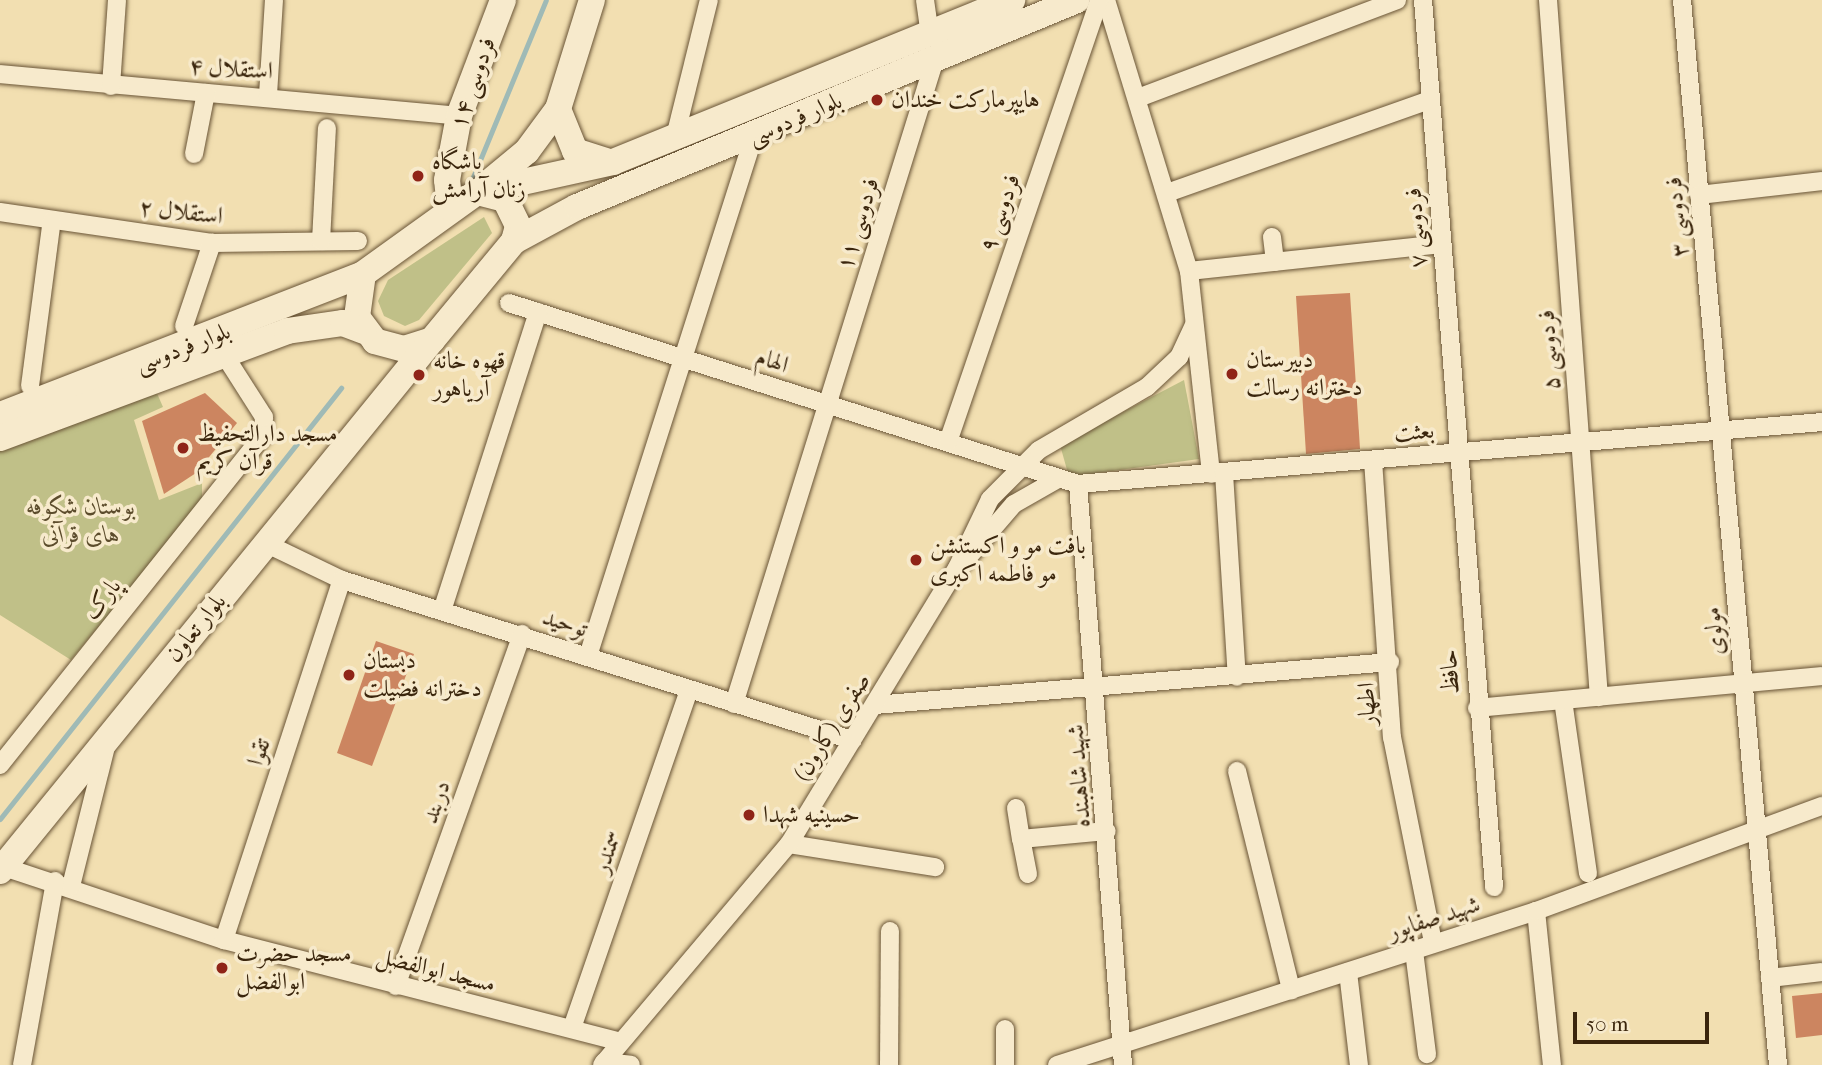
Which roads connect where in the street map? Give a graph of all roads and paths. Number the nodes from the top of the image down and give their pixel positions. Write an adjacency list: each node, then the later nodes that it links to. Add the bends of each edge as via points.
1 (117, 0): 17 (street)
2 (274, 0): 19 (street)
3 (503, 0): 23 (main road, فردوسی ۱۴)
4 (592, 0): 22 (main road)
5 (709, 0): 26 (street)
6 (925, 0): 15 (street)
7 (1012, 0): 15 (main road, بلوار فردوسی)
8 (1077, 0): 15 (main road, بلوار فردوسی)
9 (1099, 0): 62 (street, فردوسی ۹)
10 (1106, 0): 20 (street)
11 (1397, 0): 20 (street)
12 (1423, 0): 21 (street, فردوسی ۷)
13 (1548, 0): 63 (street, فردوسی ۵)
14 (1682, 0): 32 (street, فردوسی ۳)
15 (933, 47): 25 (main road, بلوار فردوسی); 26 (main road, بلوار فردوسی); 57 (street, فردوسی ۱۱)
16 (0, 74): 17 (street, استقلال ۴)
17 (111, 86): 18 (street, استقلال ۴)
18 (206, 93): 19 (street, استقلال ۴); 27 (street)
19 (268, 95): 23 (street, استقلال ۴)
20 (1138, 98): 31 (street)
21 (1430, 100): 31 (street); 41 (street, فردوسی ۷)
22 (558, 109): 28 (main road, via 575,150); 30 (main road, via 527,151)
23 (459, 116): 33 (main road, فردوسی ۱۴, via 447,180)
24 (327, 128): 37 (street)
25 (754, 136): 39 (main road, بلوار فردوسی, via 557,216); 52 (street)
26 (675, 137): 28 (main road, بلوار فردوسی)
27 (194, 154)
28 (613, 162): 30 (main road, بلوار فردوسی)
29 (1822, 181): 32 (street)
30 (477, 192): 33 (main road, بلوار فردوسی); 39 (main road, via 492,193 510,205 518,226)
31 (1167, 192): 43 (street)
32 (1699, 195): 60 (street, فردوسی ۳)
33 (450, 208): 44 (main road, بلوار فردوسی)
34 (0, 212): 35 (street, استقلال ۲)
35 (52, 220): 40 (street, استقلال ۲); 56 (street)
36 (1272, 237): 42 (street)
37 (321, 241): 38 (street, استقلال ۲); 40 (street, استقلال ۲)
38 (358, 241)
39 (514, 241): 50 (main road, بلوار تعاون)
40 (212, 243): 48 (street)
41 (1441, 244): 42 (street); 64 (street, فردوسی ۷)
42 (1275, 262): 43 (street)
43 (1189, 271): 47 (street)
44 (363, 274): 49 (main road, via 355,303); 58 (main road, بلوار فردوسی)
45 (509, 303): 46 (street, الهام)
46 (538, 312): 52 (street, الهام); 73 (street)
47 (1194, 325): 53 (street); 54 (street)
48 (184, 326)
49 (370, 336): 50 (main road, بلوار فردوسی, via 404,349); 51 (main road, بلوار فردوسی, via 324,323); 55 (main road)
50 (432, 340): 55 (main road, بلوار تعاون)
51 (225, 356): 61 (main road, بلوار فردوسی); 89 (street, پارک, via 264,417 263,436)
52 (687, 360): 57 (street, الهام); 75 (street)
53 (1170, 366): 54 (street); 66 (street, via 1102,417)
54 (1200, 378): 67 (street)
55 (392, 383): 70 (main road, بلوار تعاون)
56 (30, 386)
57 (828, 404): 62 (street, الهام); 84 (street, فردوسی ۱۱)
58 (0, 415)
59 (1822, 422): 60 (street, بعثت)
60 (1721, 430): 63 (street, بعثت); 79 (street, مولوی)
61 (0, 438)
62 (948, 442): 66 (street, الهام)
63 (1580, 442): 64 (street, بعثت); 82 (street, فردوسی ۵)
64 (1457, 453): 65 (street, بعثت); 86 (street, حافظ)
65 (1373, 460): 67 (street, بعثت); 76 (street, اطهار)
66 (1020, 465): 68 (street, الهام); 71 (street, via 980,513)
67 (1218, 473): 69 (street, بعثت); 78 (street)
68 (1056, 480): 69 (street, بعثت); 71 (street, via 1014,504)
69 (1078, 484): 80 (street, شهید شاهبنده)
70 (265, 543): 72 (street, توحید); 87 (main road, بلوار تعاون)
71 (957, 568): 85 (street, صفری (کارون))
72 (342, 580): 73 (street, توحید); 105 (street, تقوا)
73 (442, 611): 74 (street, توحید)
74 (522, 634): 75 (street, توحید); 111 (street, دربند)
75 (588, 656): 81 (street, توحید)
76 (1390, 662): 78 (street); 106 (street, اطهار, via 1404,813)
77 (1822, 676): 79 (street)
78 (1237, 677): 80 (street)
79 (1744, 683): 82 (street); 93 (street, مولوی)
80 (1097, 690): 85 (street); 94 (street, شهید شاهبنده)
81 (689, 691): 84 (street, توحید); 113 (street, سمندر)
82 (1599, 697): 83 (street)
83 (1563, 700): 86 (street); 99 (street)
84 (734, 704): 88 (street, توحید)
85 (875, 705): 88 (street, صفری (کارون))
86 (1477, 708): 102 (street, حافظ)
87 (109, 737): 98 (main road, بلوار تعاون); 101 (street)
88 (852, 740): 96 (street, صفری (کارون))
89 (0, 765)
90 (1237, 771): 112 (street)
91 (1822, 806): 93 (street, شهید صفاپور)
92 (1016, 808): 95 (street)
93 (1756, 828): 103 (street, شهید صفاپور); 110 (street, مولوی)
94 (1107, 831): 95 (street); 115 (street, شهید شاهبنده)
95 (1021, 839): 100 (street)
96 (789, 844): 97 (street); 116 (street, صفری (کارون))
97 (935, 867)
98 (2, 869): 101 (street, مسجد ابوالفضل)
99 (1588, 873)
100 (1028, 874)
101 (63, 884): 105 (street, مسجد ابوالفضل); 119 (street)
102 (1494, 887)
103 (1536, 911): 106 (street, شهید صفاپور); 126 (street)
104 (890, 931): 121 (street)
105 (223, 940): 111 (street, مسجد ابوالفضل)
106 (1433, 943): 107 (street, شهید صفاپور)
107 (1414, 951): 108 (street, شهید صفاپور); 117 (street)
108 (1348, 972): 112 (street, شهید صفاپور); 125 (street)
109 (1822, 972): 110 (street)
110 (1770, 978): 127 (street, مولوی)
111 (396, 986): 113 (street, مسجد ابوالفضل)
112 (1291, 989): 115 (street, شهید صفاپور)
113 (572, 1028): 116 (street, مسجد ابوالفضل)
114 (1005, 1030): 122 (street)
115 (1121, 1039): 123 (street, شهید صفاپور); 124 (street, شهید شاهبنده)
116 (617, 1041): 118 (street, صفری (کارون))
117 (1427, 1054)
118 (603, 1064): 120 (street)
119 (22, 1065)
120 (631, 1065)
121 (889, 1065)
122 (1005, 1065)
123 (1057, 1065)
124 (1123, 1065)
125 (1359, 1065)
126 (1552, 1065)
127 (1778, 1065)

